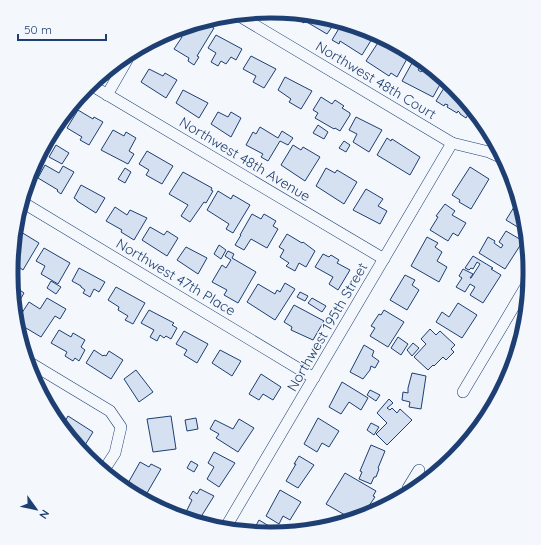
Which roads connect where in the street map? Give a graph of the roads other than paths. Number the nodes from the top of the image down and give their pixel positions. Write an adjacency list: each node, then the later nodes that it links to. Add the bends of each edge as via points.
1 (245, 20): 5 (street, Northwest 48th Court)
2 (124, 65): 4 (street)
3 (96, 88): 4 (street, Northwest 48th Avenue)
4 (107, 94): 8 (street, Northwest 48th Avenue)
5 (452, 143): 6 (street, Northwest 48th Court); 8 (street, Northwest 195th Street)
6 (494, 154)
7 (27, 205): 11 (street, Northwest 47th Place)
8 (384, 259): 11 (street, Northwest 195th Street)
9 (522, 293): 12 (street)
10 (35, 366): 13 (street, via 110,411 121,427 115,453)
11 (314, 378): 16 (street, Northwest 195th Street)
12 (463, 392)
13 (107, 466)
14 (419, 470): 15 (street)
15 (410, 485)
16 (229, 523)

